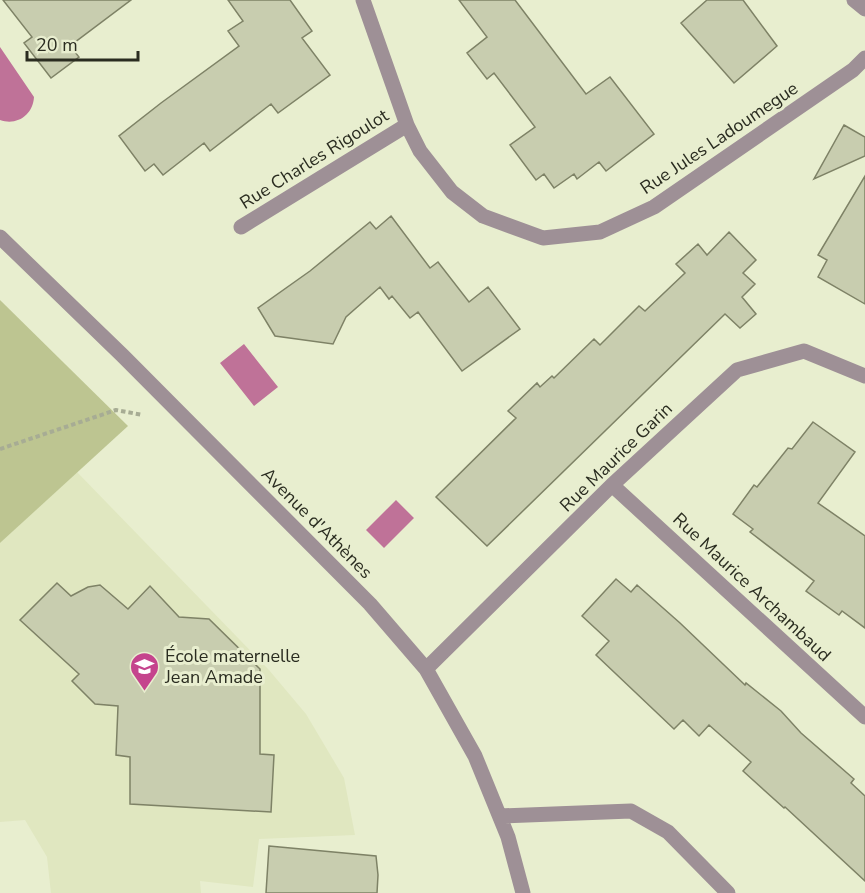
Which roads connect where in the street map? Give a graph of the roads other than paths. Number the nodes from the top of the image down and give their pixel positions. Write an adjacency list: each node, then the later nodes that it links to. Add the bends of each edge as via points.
1 (363, 0): 5 (street, Rue Jules Ladoumegue)
2 (854, 0): 3 (street)
3 (865, 9)
4 (865, 58): 5 (street, Rue Jules Ladoumegue, via 654,207 600,232 543,238 483,216 452,192 420,151)
5 (407, 125): 6 (street, Rue Charles Rigoulot)
6 (241, 227)
7 (0, 237): 10 (street, Avenue d'Athènes, via 370,604)
8 (865, 376): 9 (street, Rue Maurice Garin, via 804,351 737,370)
9 (612, 485): 10 (street, Rue Maurice Garin); 11 (street, Rue Maurice Archambaud)
10 (426, 669): 12 (street, Avenue d'Athènes, via 475,756)
11 (865, 717)
12 (500, 816): 13 (street, Avenue d'Athènes); 14 (street, via 631,811 668,832)
13 (523, 893)
14 (728, 893)

